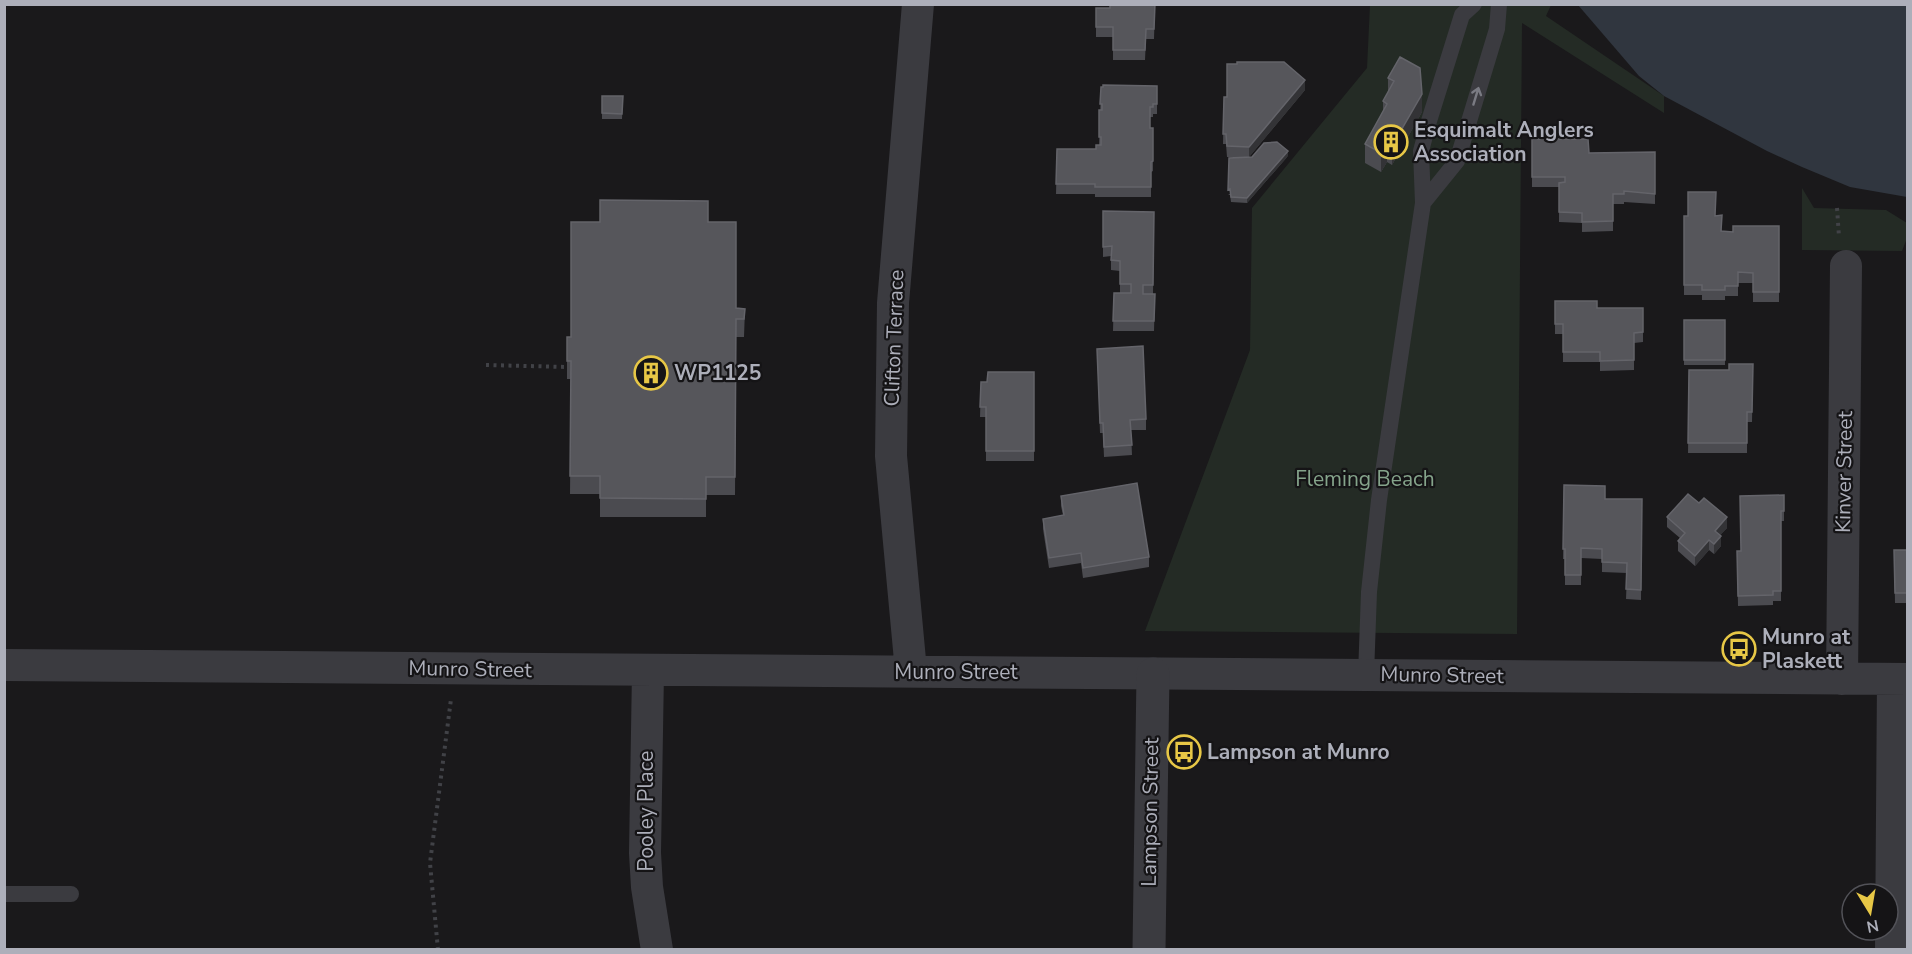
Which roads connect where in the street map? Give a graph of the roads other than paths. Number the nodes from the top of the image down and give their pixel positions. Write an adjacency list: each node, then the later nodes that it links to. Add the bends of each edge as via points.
1 (918, 4): 8 (street, Clifton Terrace, via 893,303 891,456)
2 (1474, 4): 4 (lane, via 1462,15 1421,151)
3 (1499, 4): 4 (lane, one-way to 3, via 1457,160 1497,29)
4 (1423, 203): 10 (lane, via 1379,500 1369,592)
5 (1842, 254): 11 (street, Kinver Street)
6 (4, 666): 7 (street, Munro Street)
7 (648, 671): 8 (street, Munro Street); 15 (street, Pooley Place, via 646,887)
8 (911, 671): 9 (street, Munro Street)
9 (1153, 674): 10 (street, Munro Street); 16 (street, Lampson Street)
10 (1366, 675): 11 (street, Munro Street)
11 (1842, 679): 12 (street, Munro Street)
12 (1900, 679): 17 (street)
13 (4, 894): 14 (lane)
14 (71, 894)
15 (657, 950)
16 (1149, 950)
17 (1891, 950)

